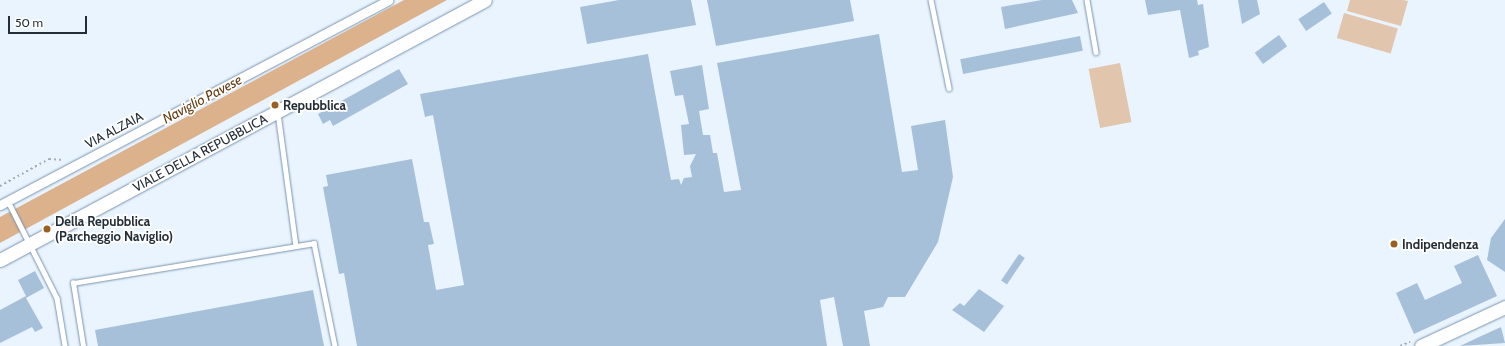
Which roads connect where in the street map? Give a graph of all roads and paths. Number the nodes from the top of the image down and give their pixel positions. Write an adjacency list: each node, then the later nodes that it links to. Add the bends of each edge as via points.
1 (388, 0): 8 (street, VIA ALZAIA)
2 (485, 0): 7 (street, VIALE DELLA REPUBBLICA)
3 (932, 0): 6 (lane)
4 (1087, 0): 5 (lane)
5 (1096, 52)
6 (949, 88)
7 (278, 111): 9 (street, VIALE DELLA REPUBBLICA); 10 (lane)
8 (6, 204): 9 (lane)
9 (28, 240): 11 (street, VIALE DELLA REPUBBLICA); 13 (lane, via 57,298)
10 (296, 246): 14 (lane, via 72,283); 15 (lane, via 314,243)
11 (0, 260)
12 (1505, 307): 16 (street)
13 (65, 346)
14 (84, 346)
15 (335, 346)
16 (1421, 346)

